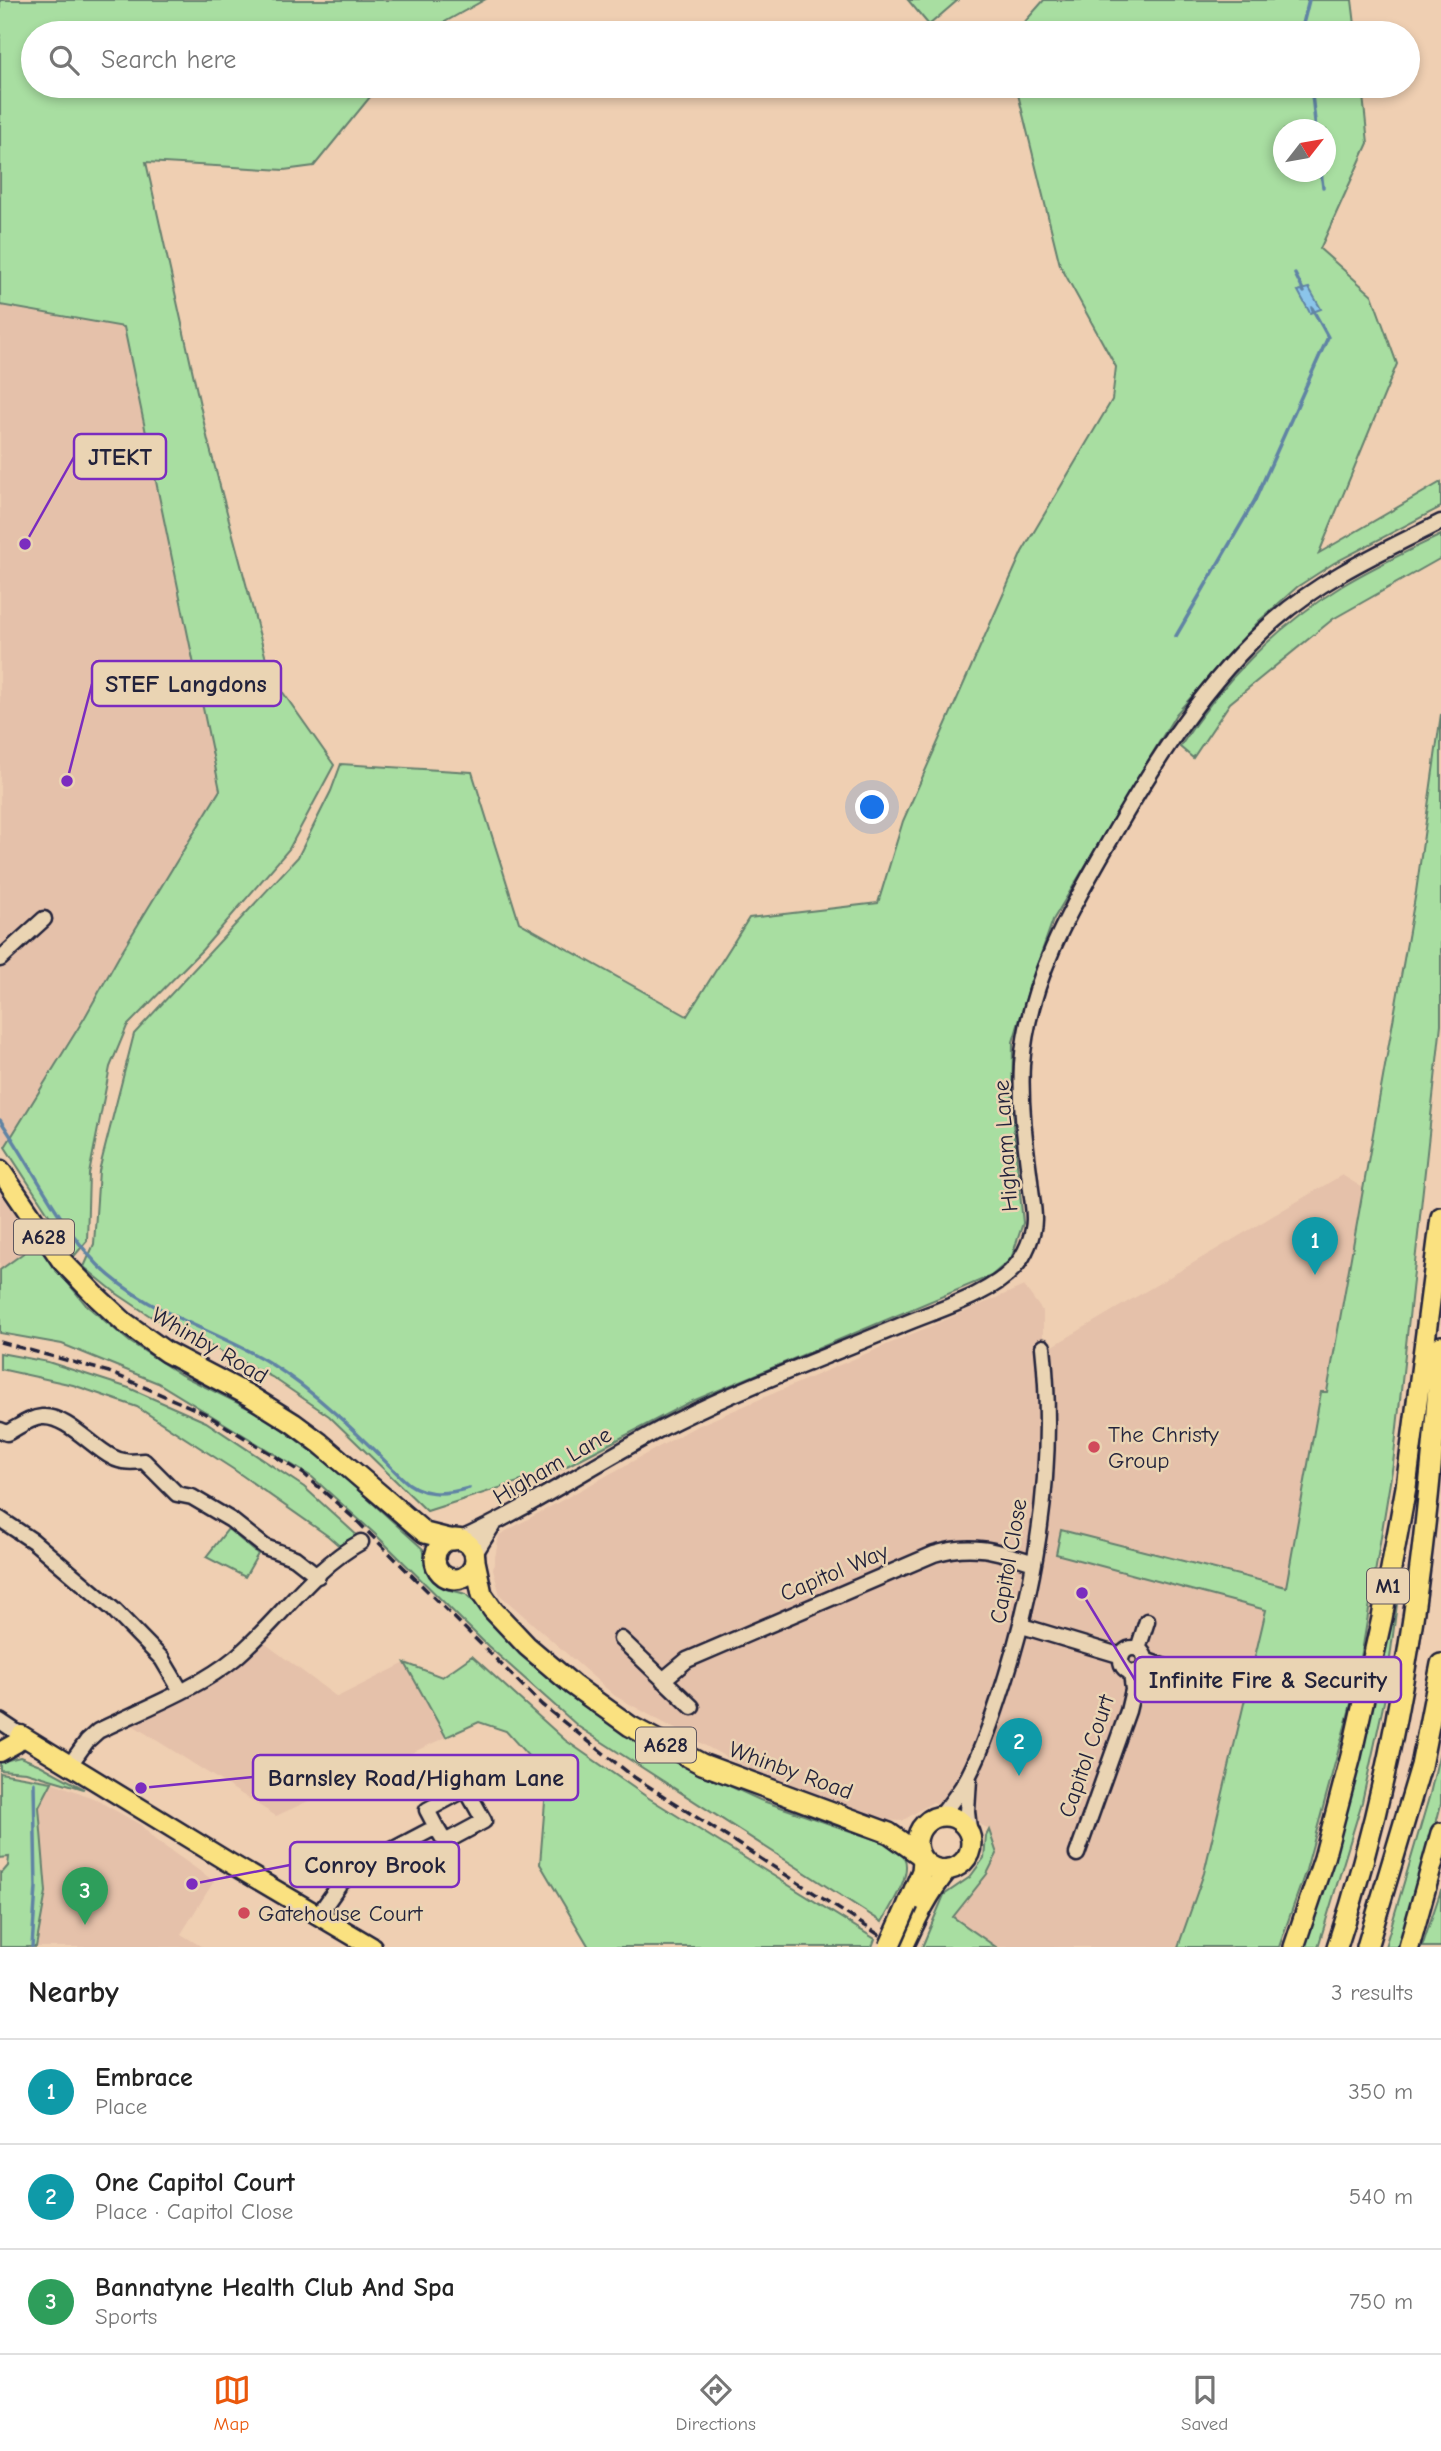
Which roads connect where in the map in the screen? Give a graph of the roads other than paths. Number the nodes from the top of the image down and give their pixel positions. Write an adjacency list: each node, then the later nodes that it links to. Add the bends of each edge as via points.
1 (1441, 522): 10 (street, Higham Lane, via 1334,576 1276,619 1234,660 1180,726 1101,856 1061,928 1027,1025 1022,1111 1034,1222 1016,1266 1000,1281 960,1301 675,1422)
2 (44, 919): 3 (street)
3 (0, 959)
4 (0, 1170): 11 (highway, Whinby Road / A628, via 62,1261 124,1322 166,1352 293,1423)
5 (1441, 1217): 50 (highway, M1, via 1406,1487 1380,1630 1338,1807)
6 (1441, 1346): 51 (highway, M1, via 1422,1565 1393,1739)
7 (1043, 1348): 15 (street, Capitol Close, via 1047,1454)
8 (0, 1430): 17 (street, via 8,1433 28,1420 52,1418 114,1459 144,1461 177,1494 231,1520 265,1548 295,1558)
9 (0, 1519): 29 (street, via 114,1610 162,1659)
10 (494, 1524): 12 (street, Higham Lane); 14 (street, Higham Lane)
11 (425, 1533): 12 (highway, Whinby Road / A628); 16 (highway)
12 (456, 1540): 14 (highway, via 469,1545); 16 (highway, via 439,1549)
13 (361, 1542): 17 (street, via 335,1557)
14 (475, 1558): 18 (highway, via 470,1572); 19 (highway, Whinby Road / A628)
15 (1034, 1563): 21 (street, Capitol Close); 28 (street, Capitol Way, via 970,1547 934,1553 687,1660)
16 (436, 1565): 18 (highway, Whinby Road / A628)
17 (318, 1576): 29 (street, via 237,1657)
18 (453, 1579): 19 (highway, Whinby Road / A628)
19 (482, 1594): 39 (highway, Whinby Road / A628, via 527,1646 630,1726 702,1764)
20 (1147, 1621): 23 (street)
21 (1022, 1626): 24 (street); 35 (street, Capitol Close)
22 (621, 1639): 28 (street)
23 (1142, 1655): 24 (street, via 1130,1648); 26 (street); 27 (street, Capitol Court, via 1141,1669)
24 (1122, 1656): 27 (street, Capitol Court, via 1123,1666)
25 (1441, 1664): 52 (highway, via 1421,1766)
26 (1168, 1668)
27 (1131, 1672): 42 (street, Capitol Court, via 1128,1711)
28 (663, 1680): 30 (street)
29 (181, 1691): 34 (street, via 98,1731)
30 (692, 1707)
31 (0, 1721): 32 (street)
32 (21, 1735): 33 (main road, via 16,1744); 34 (main road)
33 (0, 1752)
34 (69, 1766): 46 (main road)
35 (970, 1774): 36 (street, Capitol Close); 41 (street, Capitol Close)
36 (940, 1816): 37 (highway); 41 (highway, via 959,1820)
37 (922, 1826): 39 (highway); 43 (highway, via 916,1842)
38 (436, 1827): 46 (street, via 358,1868)
39 (890, 1832): 43 (highway, Whinby Road / A628)
40 (1441, 1833): 53 (highway)
41 (970, 1838): 44 (highway, via 964,1860)
42 (1077, 1854)
43 (922, 1857): 44 (highway, via 931,1866); 45 (highway)
44 (948, 1869): 45 (highway)
45 (914, 1907): 48 (highway, bridge); 49 (highway)
46 (319, 1914): 47 (main road)
47 (363, 1945)
48 (889, 1947)
49 (903, 1947)
50 (1294, 1947)
51 (1337, 1947)
52 (1367, 1947)
53 (1409, 1947)

